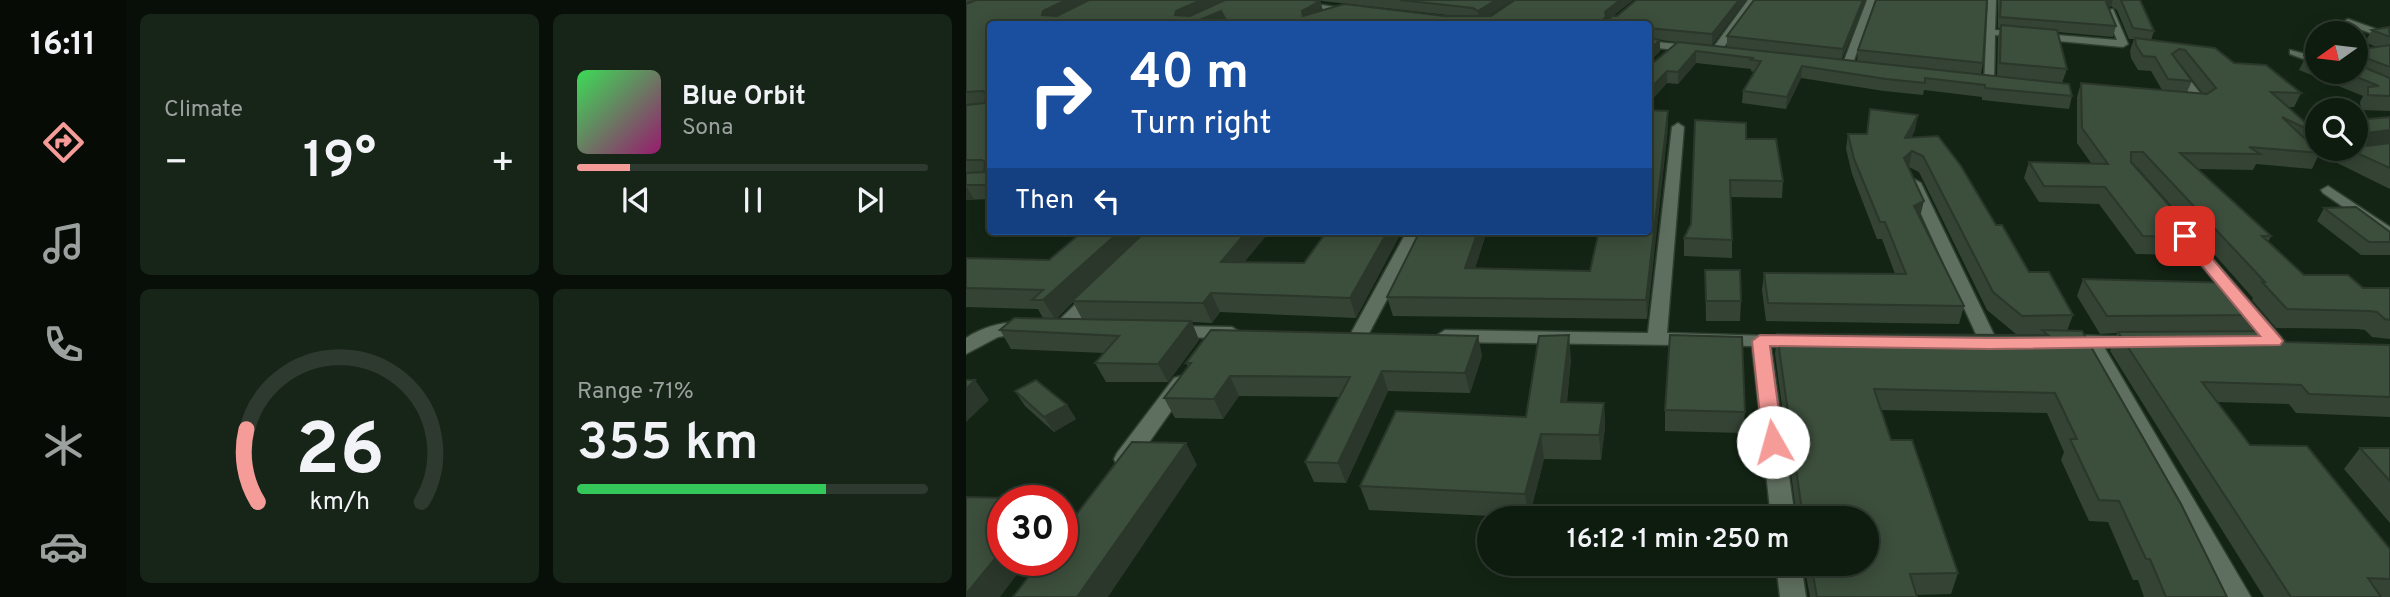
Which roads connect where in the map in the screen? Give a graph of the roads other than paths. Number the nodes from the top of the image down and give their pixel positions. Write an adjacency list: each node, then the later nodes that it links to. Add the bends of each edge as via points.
1 (1267, 0): 5 (street)
2 (1753, 0): 16 (street)
3 (1871, 0): 21 (street)
4 (1992, 0): 11 (street)
5 (1286, 1): 6 (street)
6 (1340, 9): 8 (street); 9 (street)
7 (2110, 11): 13 (street)
8 (1367, 12)
9 (1320, 19)
10 (2368, 29): 12 (street)
11 (1990, 32): 13 (street); 24 (street, via 1994,83)
12 (2390, 37)
13 (2123, 44): 15 (street)
14 (1652, 45): 16 (street, via 1670,52)
15 (2136, 46)
16 (1715, 52): 18 (street)
17 (2294, 52): 19 (street)
18 (1728, 53)
19 (2305, 56)
20 (1833, 65): 21 (street)
21 (1847, 66): 22 (street)
22 (1860, 68)
23 (2175, 68): 25 (street, via 2201,102)
24 (1975, 81)
25 (2180, 102)
26 (1678, 127): 40 (street)
27 (1910, 173): 48 (street, via 1995,343)
28 (2328, 190): 30 (street)
29 (2167, 215): 46 (street)
30 (2390, 234)
31 (1413, 235): 38 (street, via 1352,335)
32 (1106, 285): 33 (street)
33 (1060, 329): 34 (street); 50 (street, via 1007,327)
34 (1086, 330)
35 (1152, 332): 36 (street)
36 (1218, 333): 37 (street); 51 (street)
37 (1255, 334)
38 (1386, 335)
39 (1427, 335): 40 (street)
40 (1657, 337): 41 (street)
41 (1760, 341): 42 (street); 52 (street)
42 (1814, 341)
43 (2091, 341): 44 (street); 47 (street); 55 (street)
44 (2157, 341)
45 (2248, 341): 46 (street)
46 (2274, 341): 49 (street)
47 (2040, 342)
48 (1962, 343)
49 (2299, 343)
50 (966, 348)
51 (1112, 477)
52 (1781, 506)
53 (1790, 576): 54 (street)
54 (1793, 597)
55 (2238, 597)

